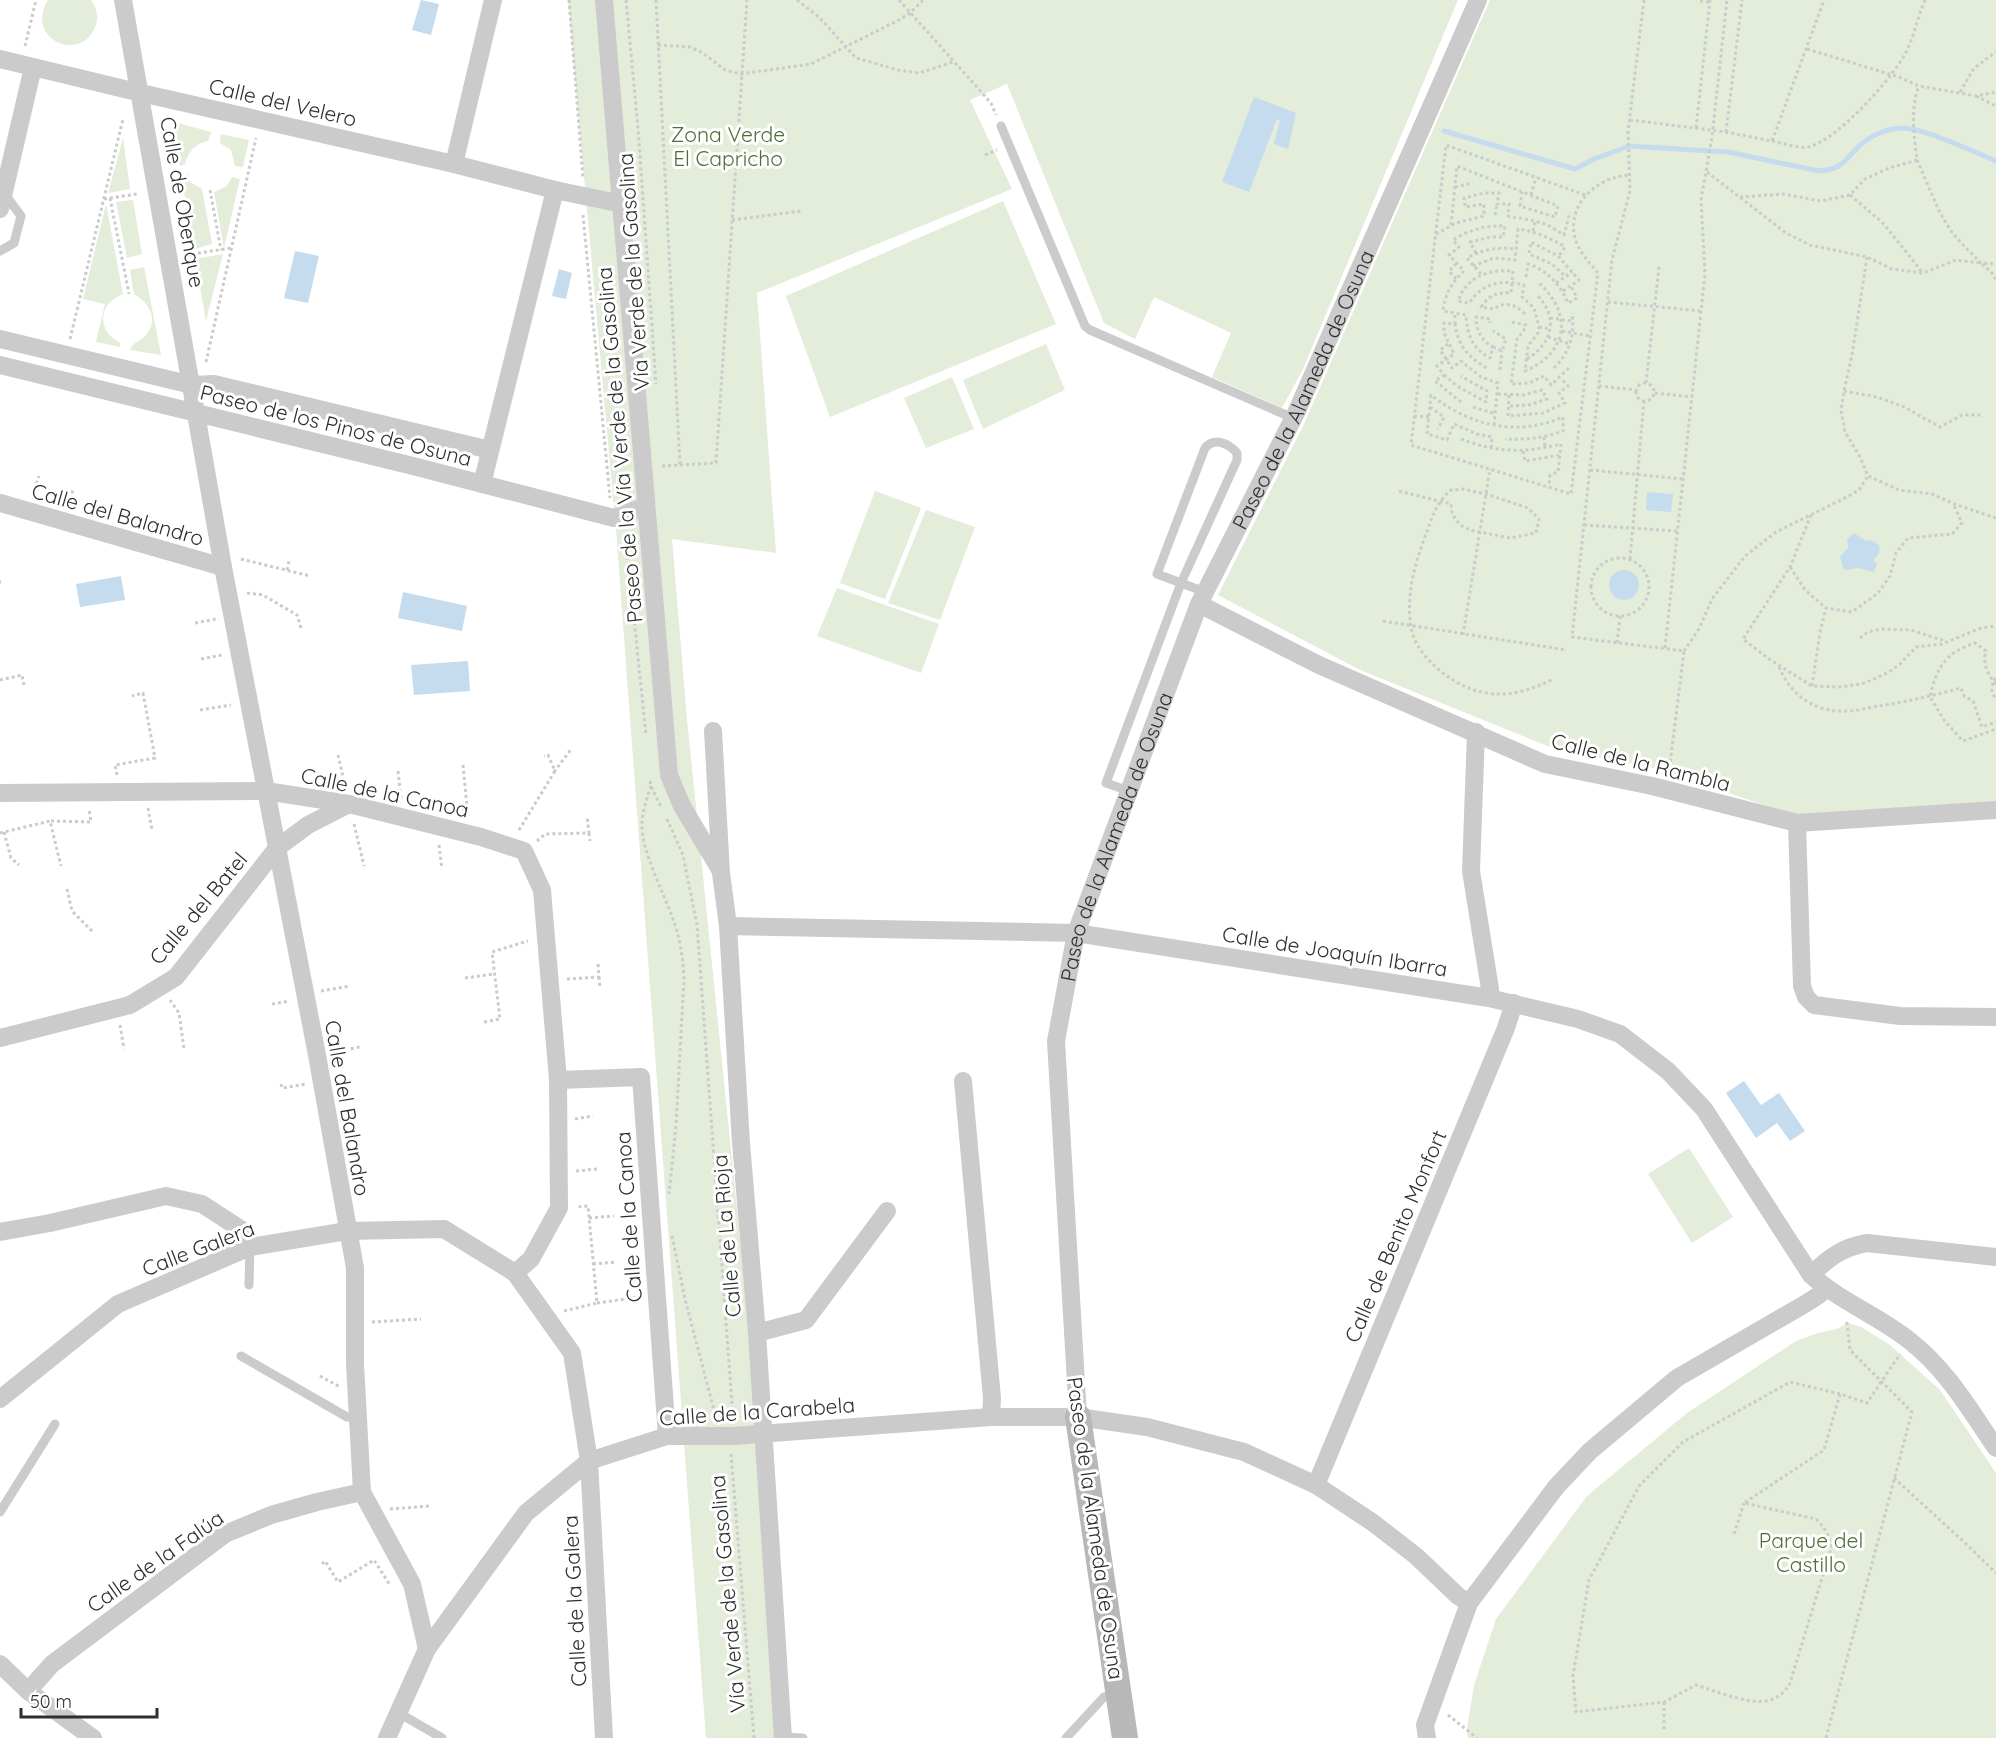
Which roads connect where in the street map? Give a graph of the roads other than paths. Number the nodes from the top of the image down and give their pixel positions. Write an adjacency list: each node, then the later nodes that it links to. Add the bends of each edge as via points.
1 (123, 0): 7 (street, Calle de Obenque)
2 (493, 0): 9 (street)
3 (604, 0): 12 (street, Paseo de la Vía Verde de la Gasolina)
4 (1478, 0): 19 (street, Paseo de la Alameda de Osuna)
5 (0, 59): 6 (street, Calle del Velero)
6 (33, 67): 7 (street, Calle del Velero); 11 (street)
7 (141, 93): 9 (street, Calle del Velero); 17 (street, Calle de Obenque)
8 (1001, 126): 19 (lane, via 1085,326)
9 (454, 164): 10 (street, Calle del Velero)
10 (555, 190): 12 (street, Calle del Velero); 20 (street)
11 (2, 201): 13 (lane, via 21,216 14,243)
12 (622, 204): 23 (street, Paseo de la Vía Verde de la Gasolina)
13 (0, 250)
14 (0, 339): 17 (street, Paseo de los Pinos de Osuna)
15 (0, 355): 16 (street, Paseo de los Pinos de Osuna)
16 (6, 367): 18 (street, Paseo de los Pinos de Osuna)
17 (198, 378): 18 (street, Calle de Obenque); 20 (street, Paseo de los Pinos de Osuna)
18 (196, 413): 21 (street, Paseo de los Pinos de Osuna); 24 (street, Calle del Balandro)
19 (1293, 418): 26 (street, Paseo de la Alameda de Osuna)
20 (490, 450): 21 (street)
21 (482, 484): 23 (street, Paseo de los Pinos de Osuna, via 614,518)
22 (0, 503): 24 (street, Calle del Balandro)
23 (646, 506): 36 (street, Paseo de la Vía Verde de la Gasolina, via 669,775 682,806)
24 (223, 567): 29 (street, Calle del Balandro)
25 (1181, 583): 25 (lane, via 1237,460 1231,447 1216,441 1205,448 1157,574); 26 (lane); 30 (lane, via 1106,783)
26 (1202, 598): 28 (street, Calle de la Rambla, via 1319,665); 30 (street, Paseo de la Alameda de Osuna)
27 (713, 731): 36 (street, Calle de La Rioja)
28 (1476, 732): 34 (street, Calle de la Rambla, via 1545,764); 39 (street, via 1471,871)
29 (266, 790): 31 (street, Calle de la Canoa); 32 (street, Calle de la Canoa); 35 (street, Calle del Balandro)
30 (1129, 791): 38 (street, Paseo de la Alameda de Osuna)
31 (0, 793)
32 (349, 804): 35 (street, Calle del Batel, via 308,825); 43 (street, Calle de la Canoa, via 524,850 542,890)
33 (1996, 810): 34 (street, Calle de la Rambla)
34 (1797, 823): 41 (street, via 1802,986 1814,1005 1900,1016)
35 (277, 848): 42 (street, Calle del Batel, via 176,977 130,1005); 46 (street, Calle del Balandro)
36 (722, 873): 37 (street, Calle de La Rioja)
37 (728, 926): 38 (street, Calle de Joaquín Ibarra); 54 (street, Calle de La Rioja)
38 (1076, 933): 39 (street, Calle de Joaquín Ibarra); 59 (street, Paseo de la Alameda de Osuna, via 1056,1041)
39 (1489, 998): 40 (street, Calle de Joaquín Ibarra)
40 (1514, 1003): 51 (street, Calle de Joaquín Ibarra, via 1620,1034 1668,1071 1704,1109); 65 (street, Calle de Benito Monfort)
41 (1996, 1017)
42 (0, 1038)
43 (558, 1080): 50 (street, Calle de la Canoa, via 559,1208 531,1259); 62 (street, Calle de la Canoa, via 641,1077)
44 (963, 1081): 58 (street)
45 (887, 1211): 54 (street, via 806,1320)
46 (347, 1231): 48 (street, Calle Galera); 50 (street, Calle Galera, via 444,1229); 57 (street, Calle del Balandro, via 355,1268)
47 (0, 1232): 48 (street, via 166,1196 202,1203 245,1232)
48 (250, 1247): 52 (lane); 56 (street, Calle Galera, via 117,1304)
49 (1996, 1257): 51 (street, via 1867,1243 1849,1246)
50 (515, 1273): 64 (street, Calle Galera, via 572,1353)
51 (1811, 1275): 53 (street, Calle de Joaquín Ibarra)
52 (249, 1285)
53 (1826, 1288): 63 (street, Calle de Joaquín Ibarra, via 1905,1337 1945,1373); 68 (street, via 1812,1300 1677,1378 1590,1451 1556,1486)
54 (757, 1333): 61 (street, Calle de La Rioja)
55 (241, 1356): 57 (lane, via 347,1417)
56 (0, 1399)
57 (358, 1417): 66 (street, Calle del Balandro)
58 (991, 1417): 59 (street, Calle de la Carabela); 61 (street, Calle de la Carabela)
59 (1078, 1417): 65 (street, Calle de la Carabela, via 1147,1427 1244,1452); 72 (street, Paseo de la Alameda de Osuna)
60 (55, 1424): 67 (lane)
61 (763, 1434): 62 (street, Calle de la Carabela); 78 (street, Calle de La Rioja)
62 (667, 1436): 64 (street, Calle de la Carabela)
63 (1996, 1448)
64 (589, 1461): 69 (street, Calle de la Carabela, via 526,1513); 77 (street, Calle de la Galera)
65 (1316, 1485): 68 (street, Calle de la Carabela, via 1372,1522)
66 (362, 1492): 69 (street, Calle del Balandro, via 412,1584); 71 (street, Calle de la Falúa, via 272,1515 225,1534 52,1664)
67 (0, 1512)
68 (1469, 1603): 82 (street, via 1425,1725)
69 (427, 1649): 73 (street, Calle de la Carabela)
70 (0, 1664): 71 (street)
71 (28, 1691): 74 (street)
72 (1118, 1694): 80 (lane, via 1104,1697); 81 (street, Paseo de la Alameda de Osuna)
73 (397, 1712): 75 (street, Calle de la Carabela); 76 (lane)
74 (93, 1738)
75 (387, 1738)
76 (442, 1738)
77 (604, 1738)
78 (783, 1738): 79 (lane)
79 (803, 1738)
80 (1066, 1738)
81 (1125, 1738)
82 (1427, 1738)

